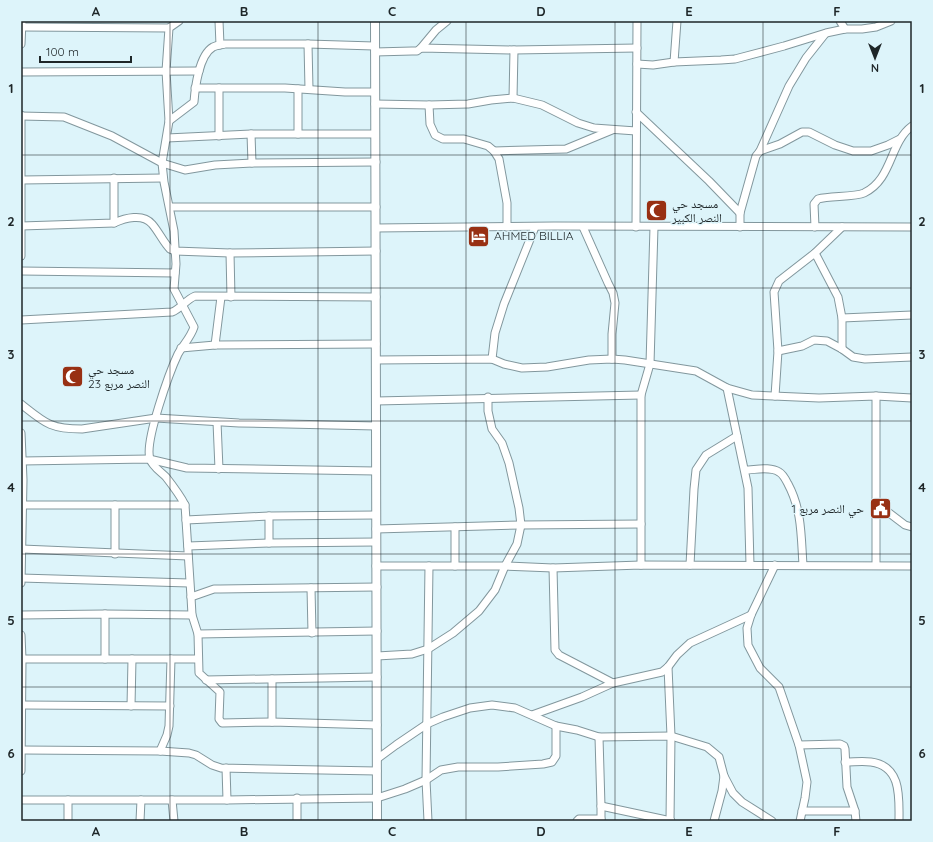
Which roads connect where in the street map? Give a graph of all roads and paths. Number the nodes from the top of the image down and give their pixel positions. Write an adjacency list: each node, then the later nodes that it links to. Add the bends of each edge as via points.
1 (179, 21): 11 (street)
2 (219, 21): 16 (street)
3 (375, 21): 19 (main road)
4 (447, 21): 17 (street)
5 (637, 21): 18 (street)
6 (677, 21): 21 (street)
7 (840, 21): 12 (street)
8 (891, 21): 12 (street, via 862,30)
9 (22, 24): 10 (street); 14 (street)
10 (88, 24): 11 (street)
11 (169, 28): 23 (street)
12 (845, 29): 13 (street)
13 (826, 33): 21 (street, via 735,58); 48 (street, via 806,58 789,86)
14 (21, 44)
15 (308, 44): 16 (street); 19 (street); 29 (street)
16 (220, 45): 24 (street, via 206,53)
17 (421, 48): 19 (street, via 417,51); 20 (street)
18 (637, 48): 20 (street); 22 (street)
19 (375, 49): 30 (main road)
20 (514, 50): 31 (street)
21 (674, 62): 22 (street)
22 (637, 64): 34 (street)
23 (166, 71): 24 (street); 25 (street); 36 (street)
24 (199, 71): 26 (street)
25 (21, 72)
26 (195, 88): 27 (street); 36 (street, via 193,104)
27 (219, 88): 28 (street); 44 (street)
28 (298, 89): 29 (street); 41 (street)
29 (309, 89): 30 (street)
30 (375, 92): 32 (main road)
31 (513, 98): 33 (street, via 468,104); 38 (street, via 542,105 578,123)
32 (375, 104): 33 (street); 42 (main road)
33 (429, 105): 47 (street, via 430,124 435,134 443,139 464,140 488,146)
34 (636, 112): 39 (street); 58 (street)
35 (21, 116): 43 (street); 50 (street, via 64,118 112,136)
36 (169, 121): 45 (street)
37 (912, 126): 46 (street)
38 (612, 130): 39 (street); 47 (street, via 566,149)
39 (636, 131): 64 (street)
40 (251, 134): 41 (street); 44 (street); 51 (street)
41 (298, 134): 42 (street)
42 (375, 134): 49 (main road)
43 (21, 136): 54 (street)
44 (219, 136): 45 (street)
45 (167, 138): 50 (street)
46 (900, 139): 48 (street, via 871,151 853,152 809,132 802,132); 67 (street, via 888,167 875,187 863,194 818,199 814,204)
47 (494, 151): 61 (street, via 499,159 506,197)
48 (760, 152): 58 (street, via 756,156)
49 (376, 162): 51 (street); 57 (main road)
50 (162, 163): 51 (street, via 185,170); 53 (street)
51 (252, 163)
52 (114, 178): 53 (street); 54 (street); 59 (street)
53 (163, 178): 56 (street)
54 (22, 180): 55 (street)
55 (21, 200): 60 (street)
56 (170, 207): 57 (street); 72 (street)
57 (376, 207): 70 (main road)
58 (740, 213): 66 (street)
59 (114, 223): 60 (street); 72 (street, via 126,218 145,219 152,223 169,248)
60 (21, 226): 71 (street)
61 (507, 227): 62 (street); 70 (street)
62 (535, 227): 63 (street); 92 (street, via 504,304 495,334)
63 (583, 227): 64 (street); 93 (street, via 613,293 615,303)
64 (636, 227): 65 (street)
65 (654, 227): 66 (street); 95 (street)
66 (740, 227): 67 (street)
67 (815, 227): 68 (street)
68 (842, 227): 69 (street); 75 (street)
69 (912, 227)
70 (376, 228): 73 (main road)
71 (21, 242): 76 (street)
72 (175, 251): 74 (street); 78 (street)
73 (376, 251): 74 (street); 81 (main road)
74 (230, 253): 80 (street)
75 (815, 253): 84 (street, via 838,297); 90 (street, via 779,281 774,292)
76 (21, 256)
77 (21, 270): 78 (street)
78 (175, 273): 82 (street, via 174,289)
79 (221, 297): 80 (street); 82 (street, via 194,297); 87 (street)
80 (231, 297): 81 (street)
81 (376, 297): 86 (main road)
82 (182, 304): 85 (street, via 172,312); 88 (street, via 194,327)
83 (912, 315): 84 (street)
84 (842, 318): 89 (street)
85 (21, 320)
86 (376, 344): 87 (street); 94 (main road)
87 (215, 345): 88 (street)
88 (181, 348): 104 (street)
89 (842, 349): 90 (street, via 827,341 814,340 802,346); 91 (street, via 853,356 865,359)
90 (778, 351): 98 (street)
91 (912, 357)
92 (492, 358): 93 (street, via 522,368); 94 (street)
93 (612, 358): 95 (street)
94 (376, 360): 102 (main road)
95 (650, 364): 96 (street, via 696,371); 97 (street)
96 (727, 388): 98 (street, via 752,395); 108 (street)
97 (641, 395): 100 (street); 123 (street)
98 (775, 396): 99 (street)
99 (876, 396): 101 (street); 115 (street)
100 (488, 397): 102 (street); 124 (street, via 492,429 502,443 509,463)
101 (912, 398)
102 (376, 401): 106 (main road)
103 (21, 404): 104 (street, via 43,422 71,429)
104 (156, 418): 105 (street); 109 (street, via 149,442)
105 (217, 422): 106 (street); 111 (street)
106 (376, 426): 113 (main road)
107 (21, 434): 110 (street)
108 (737, 436): 112 (street); 135 (street, via 706,456 696,470)
109 (149, 459): 110 (street); 111 (street, via 187,468); 118 (street, via 166,477)
110 (22, 461): 114 (street)
111 (218, 468): 113 (street)
112 (745, 470): 136 (street, via 748,488); 142 (street, via 770,469 778,471 783,476 799,510)
113 (376, 471): 119 (main road)
114 (22, 480): 116 (street)
115 (876, 503): 126 (street, via 905,525); 143 (street)
116 (22, 505): 117 (street); 122 (street)
117 (115, 505): 118 (street); 132 (street)
118 (185, 505): 121 (street)
119 (376, 515): 120 (street); 127 (main road)
120 (269, 516): 121 (street); 128 (street)
121 (186, 520): 130 (street)
122 (21, 523): 131 (street)
123 (641, 524): 124 (street); 134 (street)
124 (521, 525): 125 (street); 141 (street, via 517,544)
125 (455, 527): 127 (street); 140 (street)
126 (912, 527)
127 (376, 529): 129 (main road)
128 (269, 542): 129 (street); 130 (street)
129 (376, 542): 138 (main road)
130 (188, 546): 133 (street)
131 (22, 549): 132 (street); 145 (street)
132 (115, 554): 133 (street)
133 (188, 556): 149 (street)
134 (641, 565): 135 (street); 146 (street)
135 (690, 565): 136 (street)
136 (750, 565): 137 (street)
137 (775, 565): 142 (street); 154 (street)
138 (376, 566): 139 (street); 150 (main road)
139 (429, 566): 140 (street); 161 (street)
140 (455, 566): 141 (street)
141 (504, 566): 146 (street); 161 (street, via 495,590 479,611 453,634)
142 (803, 566): 143 (street)
143 (876, 566): 144 (street)
144 (912, 566)
145 (21, 568): 147 (street)
146 (553, 568): 173 (street, via 555,650 559,655)
147 (21, 578): 148 (street); 149 (street)
148 (21, 583)
149 (190, 583): 152 (street)
150 (377, 587): 151 (street); 157 (main road)
151 (311, 588): 152 (street, via 214,589); 158 (street)
152 (191, 598): 155 (street)
153 (106, 614): 155 (street); 156 (street); 164 (street)
154 (751, 614): 168 (street, via 690,643); 185 (street, via 747,628 748,645 760,668 779,687)
155 (192, 615): 159 (street)
156 (21, 616)
157 (377, 631): 158 (street); 162 (main road)
158 (312, 633): 159 (street)
159 (198, 634): 167 (street)
160 (21, 635): 163 (street)
161 (428, 649): 162 (street, via 412,654); 180 (street)
162 (377, 656): 169 (main road)
163 (22, 658): 164 (street); 170 (street)
164 (105, 659): 165 (street)
165 (132, 659): 166 (street); 175 (street)
166 (171, 659): 167 (street); 176 (street)
167 (198, 659): 172 (street, via 199,673)
168 (668, 667): 173 (street, via 662,672); 183 (street)
169 (377, 677): 171 (street); 181 (main road)
170 (21, 678): 174 (street)
171 (272, 679): 172 (street); 178 (street)
172 (206, 680): 178 (street, via 220,692 222,723)
173 (613, 683): 177 (street)
174 (22, 705): 175 (street); 179 (street)
175 (131, 706): 176 (street)
176 (170, 706): 187 (street, via 168,731)
177 (532, 715): 180 (street, via 516,708 492,705 470,708); 182 (street)
178 (272, 722): 181 (street)
179 (21, 723): 186 (street)
180 (427, 724): 188 (street); 194 (street)
181 (377, 725): 188 (main road)
182 (556, 726): 184 (street); 194 (street, via 556,756 552,762 498,767 458,767 441,770)
183 (671, 736): 184 (street); 193 (street, via 707,747 719,757); 213 (street)
184 (599, 737): 202 (street)
185 (799, 745): 189 (street, via 840,744 845,749); 203 (street, via 807,782)
186 (22, 750): 187 (street); 191 (street)
187 (160, 751): 190 (street, via 193,754 212,765)
188 (376, 759): 192 (main road)
189 (845, 762): 204 (street, via 847,787); 218 (street, via 872,762 892,773 899,795)
190 (226, 768): 192 (street); 201 (street)
191 (21, 771)
192 (377, 771): 196 (main road)
193 (724, 776): 214 (street); 215 (street, via 733,793 742,802)
194 (426, 780): 196 (street); 211 (street)
195 (296, 798): 196 (street); 201 (street); 209 (street)
196 (376, 798): 210 (main road)
197 (21, 800): 198 (street)
198 (68, 800): 199 (street); 206 (street)
199 (141, 800): 200 (street); 207 (street)
200 (172, 800): 201 (street); 208 (street)
201 (227, 800)
202 (601, 806): 205 (street); 213 (street)
203 (802, 811): 204 (street); 216 (street)
204 (855, 811): 217 (street)
205 (601, 820): 212 (street)
206 (68, 821)
207 (140, 821)
208 (174, 821)
209 (297, 821)
210 (377, 821)
211 (428, 821)
212 (577, 821)
213 (670, 821)
214 (714, 821)
215 (772, 821)
216 (800, 821)
217 (856, 821)
218 (899, 821)

